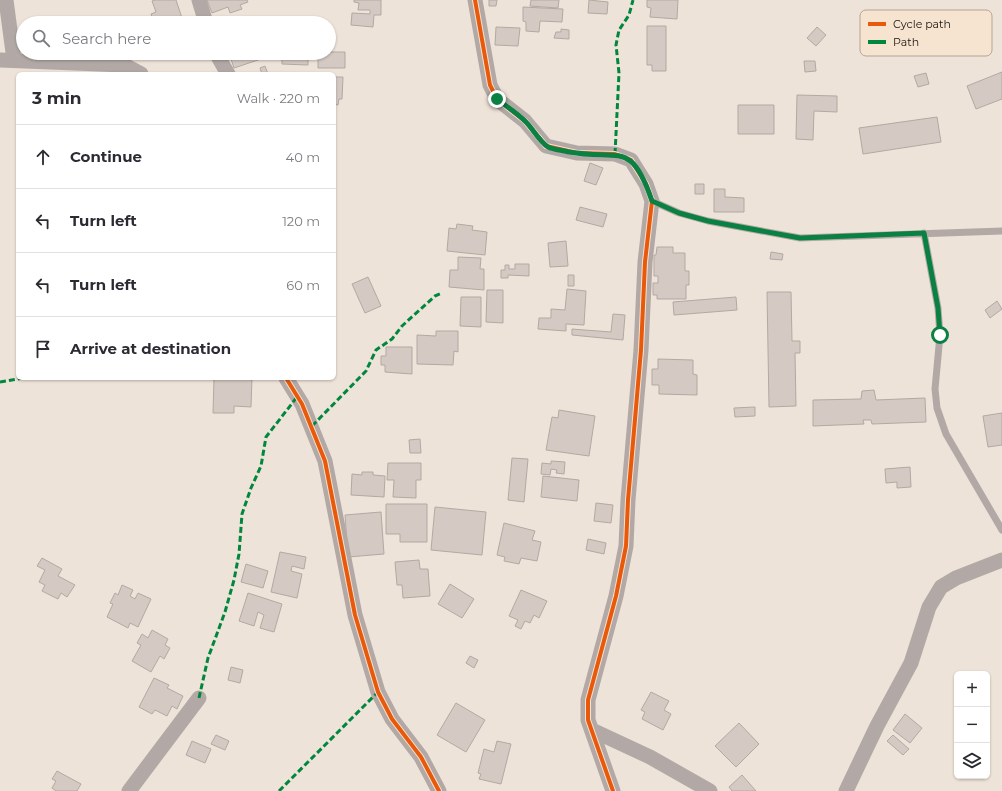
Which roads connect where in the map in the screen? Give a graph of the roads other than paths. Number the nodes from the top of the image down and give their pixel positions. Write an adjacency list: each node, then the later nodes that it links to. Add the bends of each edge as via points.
1 (6, 0): 5 (street)
2 (199, 0): 4 (street)
3 (475, 0): 9 (street, via 490,85 497,99 525,121 546,146 577,153 615,154 631,160 638,168)
4 (204, 16)
5 (7, 60): 7 (street, via 124,66)
6 (220, 60): 8 (street)
7 (137, 72)
8 (227, 72)
9 (652, 201): 11 (lane, via 679,213 708,221 800,238); 16 (street, via 645,262 626,546 588,700 588,720)
10 (1002, 231): 11 (lane)
11 (924, 233): 13 (lane, via 939,314 940,335 935,388 937,408 946,434)
12 (287, 380): 18 (street, via 302,404 325,461 355,614 378,692 392,719 421,758)
13 (1002, 530)
14 (1001, 562): 21 (street, via 956,578 941,587 929,607 911,663)
15 (199, 698): 17 (street)
16 (592, 730): 19 (street); 20 (street, via 650,757)
17 (129, 791)
18 (439, 791)
19 (613, 791)
20 (710, 791)
21 (846, 791)

